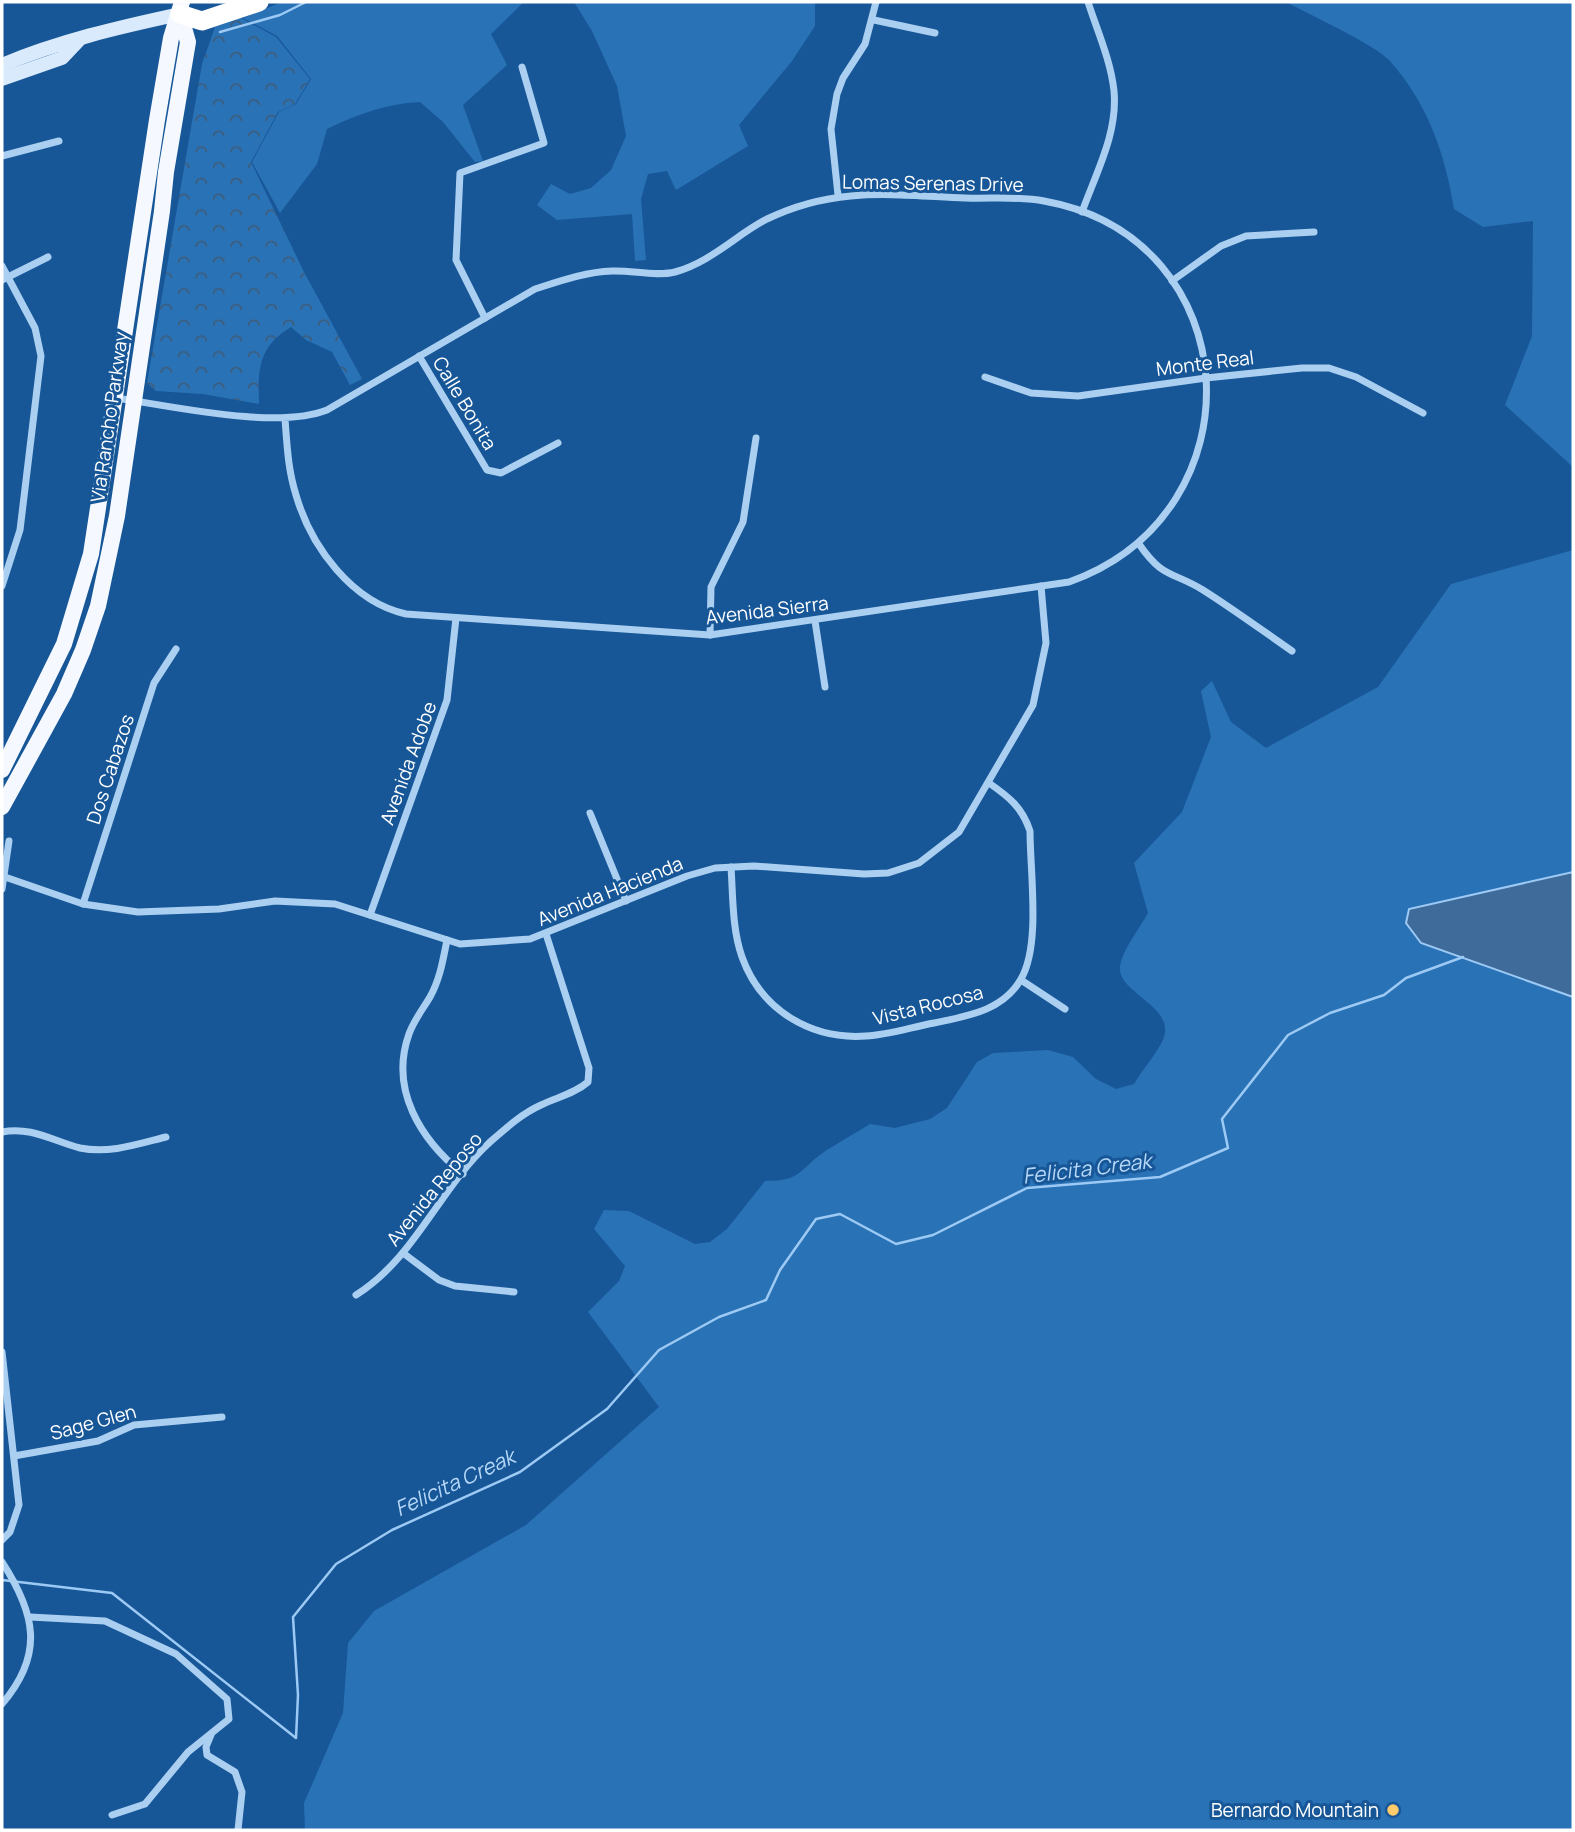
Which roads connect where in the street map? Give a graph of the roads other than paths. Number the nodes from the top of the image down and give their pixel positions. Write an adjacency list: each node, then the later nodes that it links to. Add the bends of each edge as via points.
1 (198, 2): 5 (highway)
2 (259, 2): 5 (highway, via 202,21)
3 (876, 2): 6 (street)
4 (1088, 2): 15 (street, via 1110,72 1115,111)
5 (181, 8): 8 (main road); 25 (main road, Via Rancho Parkway, via 165,70); 26 (main road, Via Rancho Parkway, via 188,42)
6 (874, 20): 7 (street); 14 (street, via 837,94 831,129)
7 (935, 33)
8 (79, 40): 9 (main road, via 52,44); 11 (main road, via 62,58)
9 (2, 65)
10 (522, 67): 21 (street, via 544,143 460,173 456,260)
11 (2, 79)
12 (60, 141): 13 (street)
13 (2, 156)
14 (838, 195): 15 (street, Lomas Serenas Drive, via 1043,200); 21 (street, Lomas Serenas Drive, via 764,220 706,259 673,272 610,271 572,277 534,289)
15 (1082, 212): 20 (street, Lomas Serenas Drive, via 1103,219 1142,247)
16 (1314, 232): 20 (street, via 1247,236 1222,246)
17 (48, 257): 19 (street)
18 (2, 266): 19 (street)
19 (5, 278): 32 (street, via 35,328 41,356 20,530)
20 (1172, 281): 24 (street, Lomas Serenas Drive, via 1196,325)
21 (485, 318): 22 (street, Lomas Serenas Drive)
22 (419, 356): 28 (street, Lomas Serenas Drive, via 327,410); 30 (street, Calle Bonita, via 486,470 501,474)
23 (985, 377): 24 (street, Monte Real, via 1048,396)
24 (1206, 378): 27 (street, Monte Real, via 1329,368 1356,377); 31 (street, Avenida Sierra, via 1205,425 1194,467 1169,510)
25 (115, 397): 26 (street, Lomas Serenas Drive); 40 (main road, Via Rancho Parkway, via 87,573 64,644)
26 (133, 400): 28 (street, Lomas Serenas Drive); 42 (main road, Via Rancho Parkway, via 117,516 98,606 64,694)
27 (1423, 413)
28 (285, 419): 34 (street, Avenida Sierra, via 296,497 318,541 346,581 387,610)
29 (756, 438): 36 (street, via 743,522 711,587)
30 (558, 443)
31 (1139, 544): 33 (street, Avenida Sierra, via 1094,573); 38 (street, via 1169,577 1199,588)
32 (2, 586)
33 (1041, 586): 35 (street, Avenida Sierra); 41 (street, Avenida Hacienda, via 1046,643 1041,674 1032,705)
34 (456, 618): 36 (street, Avenida Sierra); 50 (street, Avenida Adobe, via 447,700)
35 (814, 621): 36 (street, Avenida Sierra); 39 (street)
36 (710, 635)
37 (176, 649): 49 (street, Dos Cabazos, via 154,683)
38 (1292, 651)
39 (825, 687)
40 (2, 770)
41 (989, 783): 45 (street, Avenida Hacienda, via 951,841 919,863 864,874); 53 (street, Vista Rocosa, via 1013,799 1030,831 1031,947)
42 (2, 807)
43 (590, 813): 48 (street)
44 (9, 841): 46 (street)
45 (731, 867): 48 (street, Avenida Hacienda, via 687,876); 53 (street, Vista Rocosa, via 742,956 768,1001 803,1026 835,1036 881,1034 989,1009)
46 (5, 877): 47 (street); 49 (street, Avenida Hacienda)
47 (2, 889)
48 (626, 901): 51 (street, Avenida Hacienda)
49 (83, 904): 50 (street, Avenida Hacienda, via 138,912 300,901 335,904)
50 (370, 915): 52 (street, Avenida Hacienda)
51 (546, 934): 52 (street, Avenida Hacienda, via 509,943); 57 (street, Avenida Reposo, via 589,1068 588,1082 579,1091 540,1105 511,1124)
52 (447, 940): 57 (street, via 439,978 408,1036 404,1066 406,1094 420,1130)
53 (1021, 980): 54 (street)
54 (1065, 1009)
55 (2, 1132): 56 (street, via 33,1131 93,1149)
56 (166, 1137)
57 (463, 1174): 58 (street, Avenida Reposo)
58 (404, 1253): 59 (street, via 439,1280 455,1286); 60 (street, Avenida Reposo)
59 (514, 1292)
60 (356, 1295)
61 (2, 1352): 63 (street)
62 (222, 1417): 63 (street, Sage Glen, via 134,1425 98,1441)
63 (14, 1456): 64 (street, via 19,1505 10,1532)
64 (2, 1540)
65 (2, 1562): 66 (street)
66 (30, 1617): 67 (street, via 27,1663 19,1684); 68 (street, via 105,1621 176,1654 227,1699 229,1718)
67 (2, 1704)
68 (213, 1732): 69 (street, via 188,1752 145,1804); 70 (street, via 207,1755 235,1772 242,1792)
69 (112, 1815)
70 (238, 1830)

